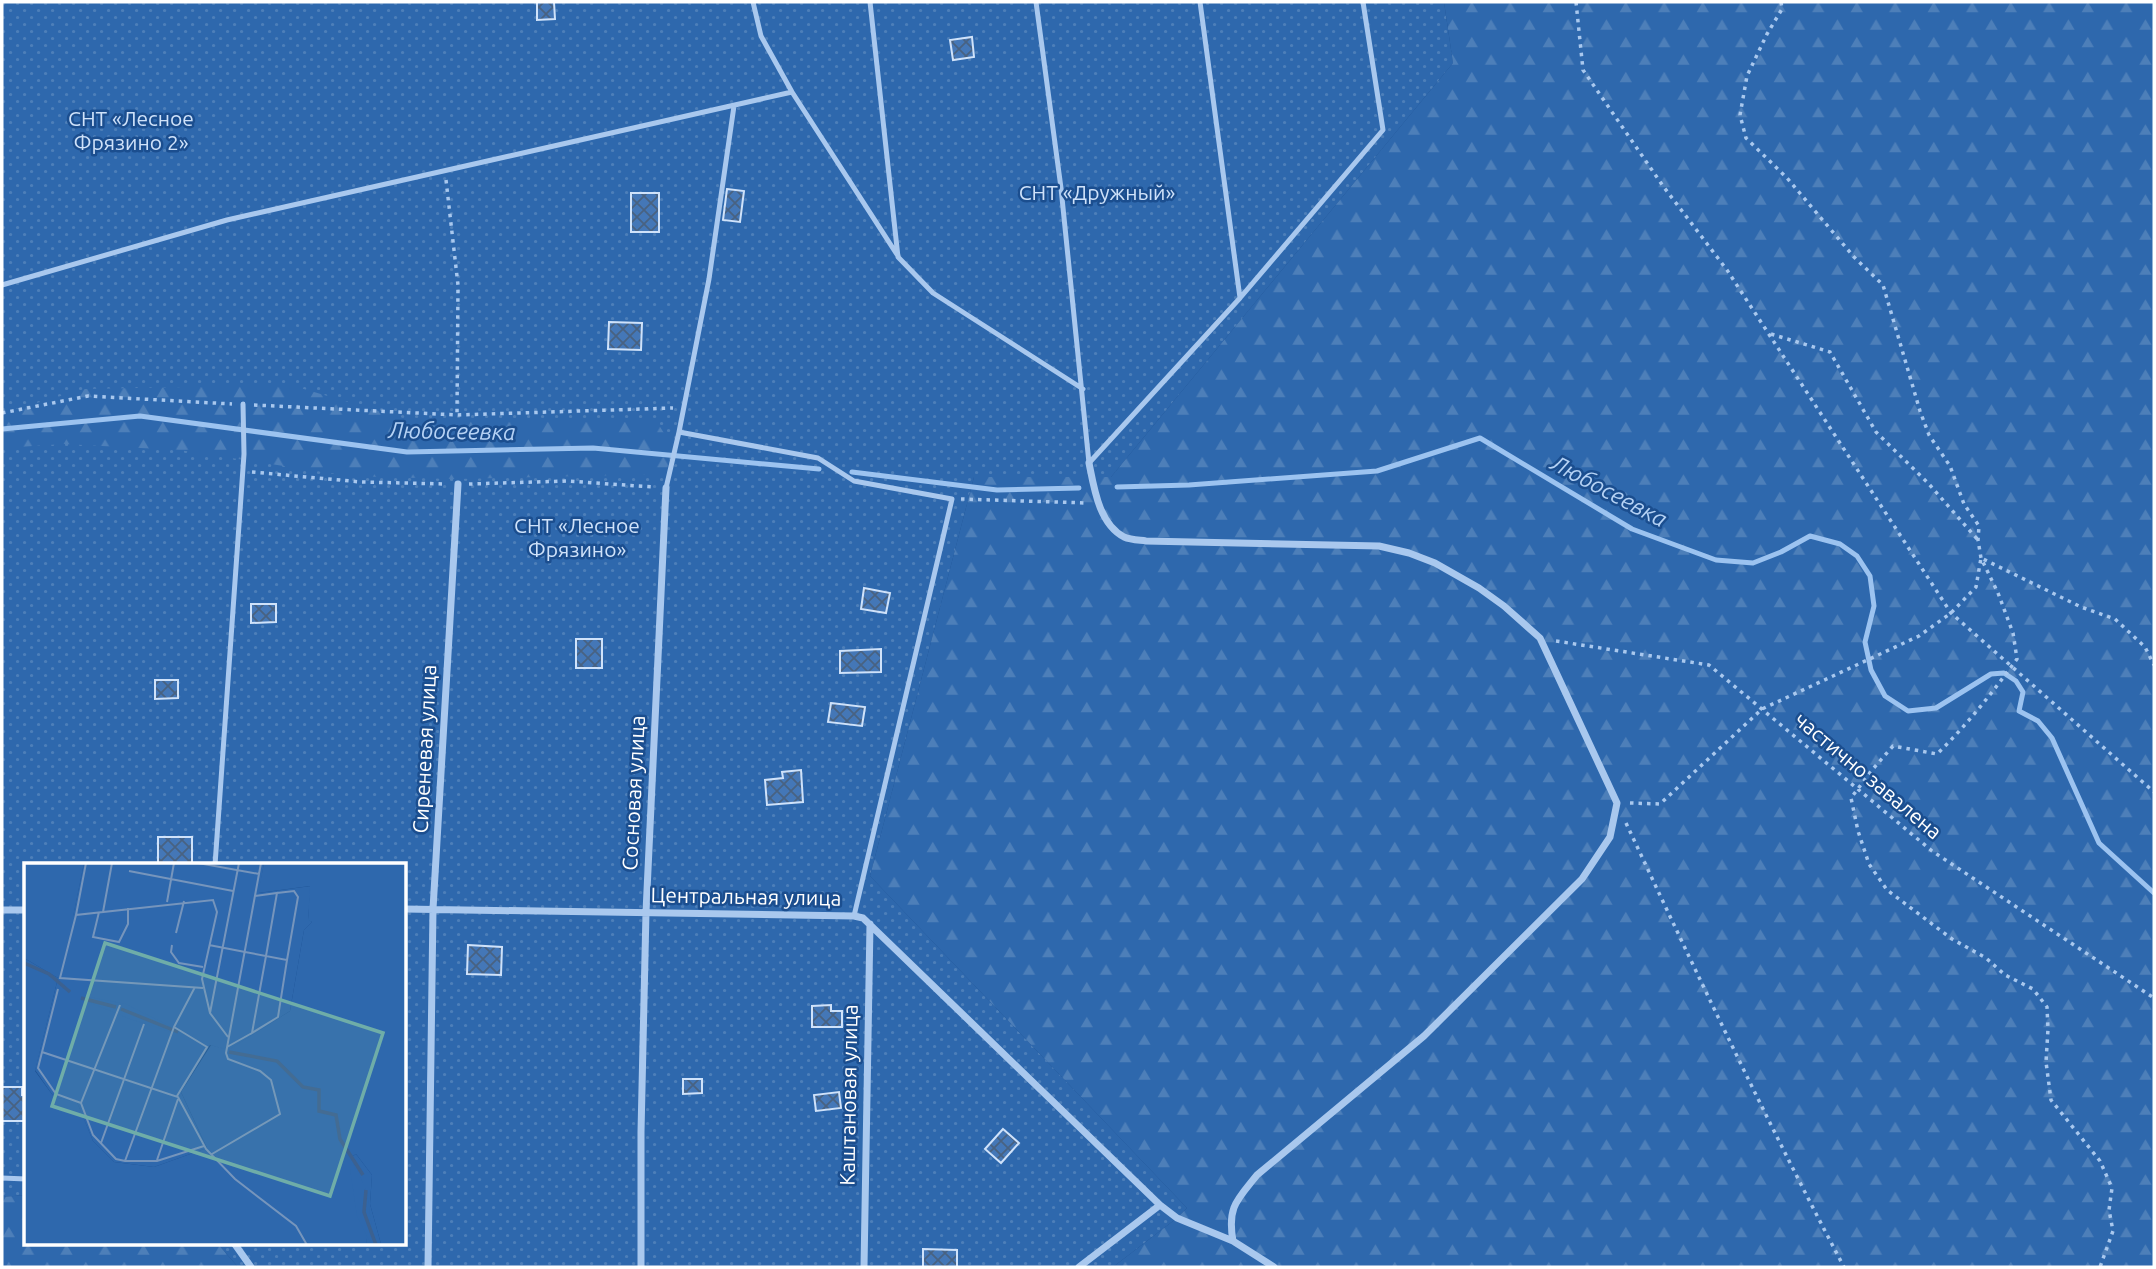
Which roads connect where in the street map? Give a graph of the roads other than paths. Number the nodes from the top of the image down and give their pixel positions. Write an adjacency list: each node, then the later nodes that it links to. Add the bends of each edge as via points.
1 (753, 2): 6 (lane, via 761,36)
2 (870, 2): 8 (lane)
3 (1035, 2): 11 (lane)
4 (1200, 2): 10 (lane)
5 (1363, 2): 10 (lane, via 1383,130)
6 (792, 92): 7 (lane); 8 (lane)
7 (734, 106): 9 (lane, via 227,220); 13 (lane, via 709,279)
8 (898, 257): 11 (lane, via 933,293)
9 (2, 285)
10 (1240, 298): 14 (lane)
11 (1083, 389): 14 (lane)
12 (243, 404): 17 (lane, via 244,454)
13 (679, 432): 16 (lane); 23 (lane, via 818,458 854,481 952,499)
14 (1089, 463): 28 (street, via 1099,504 1111,527 1126,538 1380,546 1435,563 1479,588 1540,638 1617,803 1610,837 1582,879 1424,1036 1257,1175 1235,1202 1230,1223)
15 (458, 484): 19 (street, Сиреневая улица)
16 (666, 488): 22 (street, Сосновая улица)
17 (215, 863)
18 (406, 909): 19 (street, Центральная улица)
19 (433, 909): 22 (street, Центральная улица); 31 (street, Сиреневая улица)
20 (2, 910): 21 (street)
21 (24, 910)
22 (646, 912): 23 (street, Центральная улица); 32 (street, Сосновая улица)
23 (854, 916): 24 (street, Центральная улица)
24 (870, 923): 27 (street, Центральная улица); 33 (street, Каштановая улица)
25 (2, 1178): 26 (lane)
26 (24, 1179)
27 (1160, 1205): 28 (street, Центральная улица, via 1177,1218); 34 (street)
28 (1233, 1241): 35 (street, Центральная улица)
29 (235, 1244): 30 (street)
30 (251, 1267)
31 (428, 1267)
32 (641, 1267)
33 (864, 1267)
34 (1079, 1267)
35 (1274, 1267)

